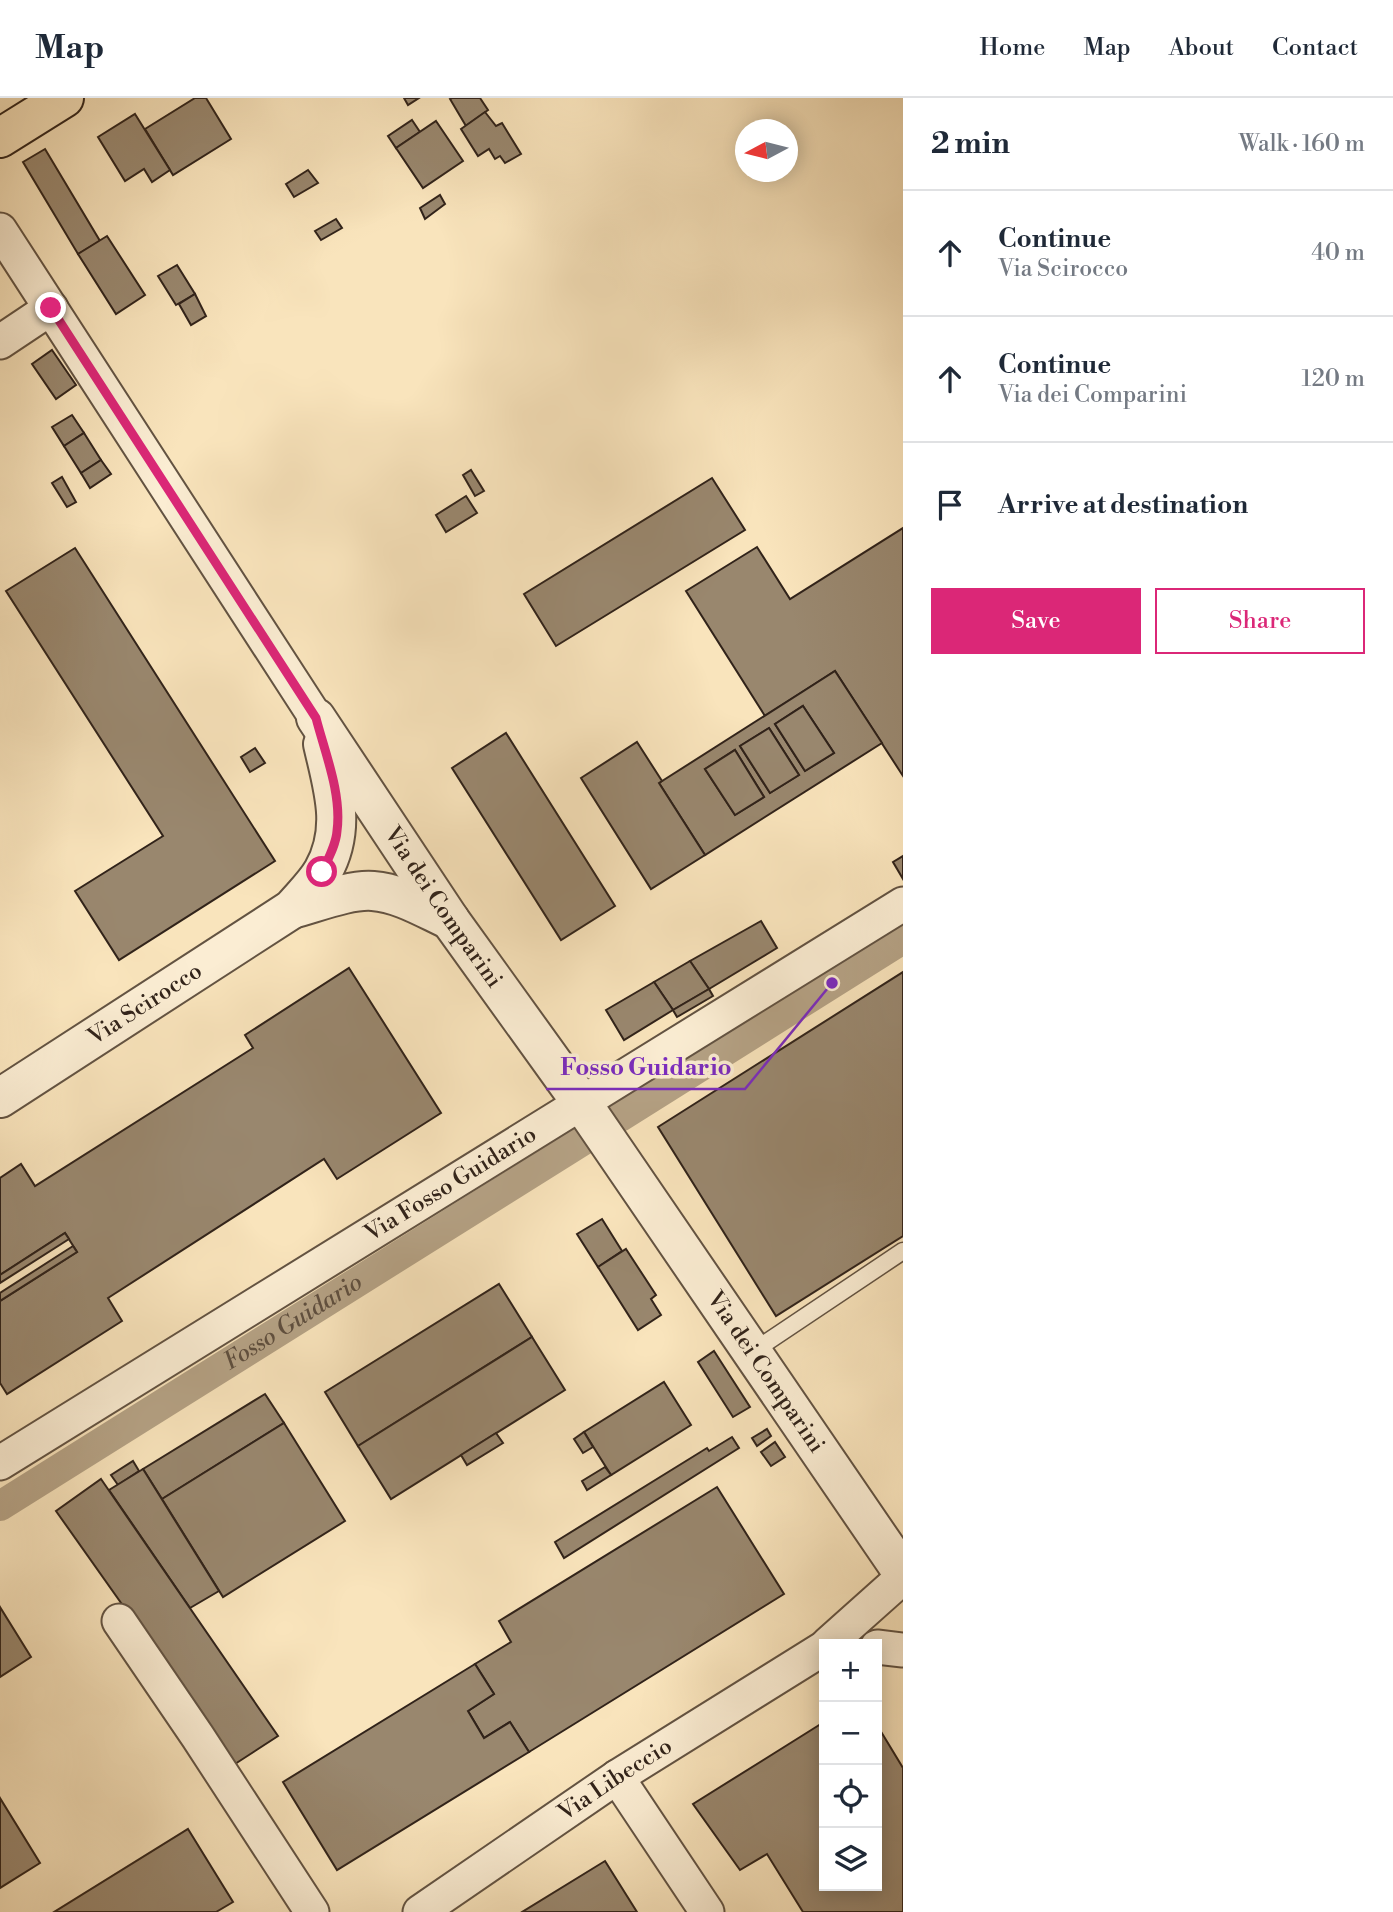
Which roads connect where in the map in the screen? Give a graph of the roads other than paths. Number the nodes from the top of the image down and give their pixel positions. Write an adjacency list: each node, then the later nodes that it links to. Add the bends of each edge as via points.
1 (64, 98): 2 (highway)
2 (0, 138)
3 (0, 230): 4 (street, Via dei Comparini)
4 (51, 308): 5 (street); 6 (street, Via dei Comparini)
5 (0, 342)
6 (316, 718): 7 (street, Via dei Comparini); 8 (street, Via Scirocco, via 338,817)
7 (399, 841): 8 (street, Via Scirocco); 9 (street, Via Scirocco); 12 (street, Via dei Comparini)
8 (322, 872): 11 (street, Via Scirocco)
9 (365, 891): 11 (street, Via Scirocco); 12 (street, Via Scirocco, via 394,895)
10 (903, 904): 14 (street, Via Fosso Guidario)
11 (292, 909): 13 (street, Via Scirocco)
12 (450, 920): 14 (street, Via dei Comparini)
13 (0, 1098)
14 (581, 1102): 16 (street, Via dei Comparini); 17 (street, Via Fosso Guidario)
15 (903, 1251): 16 (lane)
16 (752, 1352): 18 (street, Via dei Comparini)
17 (0, 1462)
18 (903, 1575): 20 (street, Via Libeccio)
19 (118, 1621): 25 (street)
20 (835, 1639)
21 (882, 1648): 22 (street)
22 (903, 1650)
23 (819, 1652): 24 (street, Via Libeccio)
24 (617, 1777): 26 (street, Via Libeccio); 27 (street)
25 (312, 1912)
26 (420, 1912)
27 (707, 1912)

